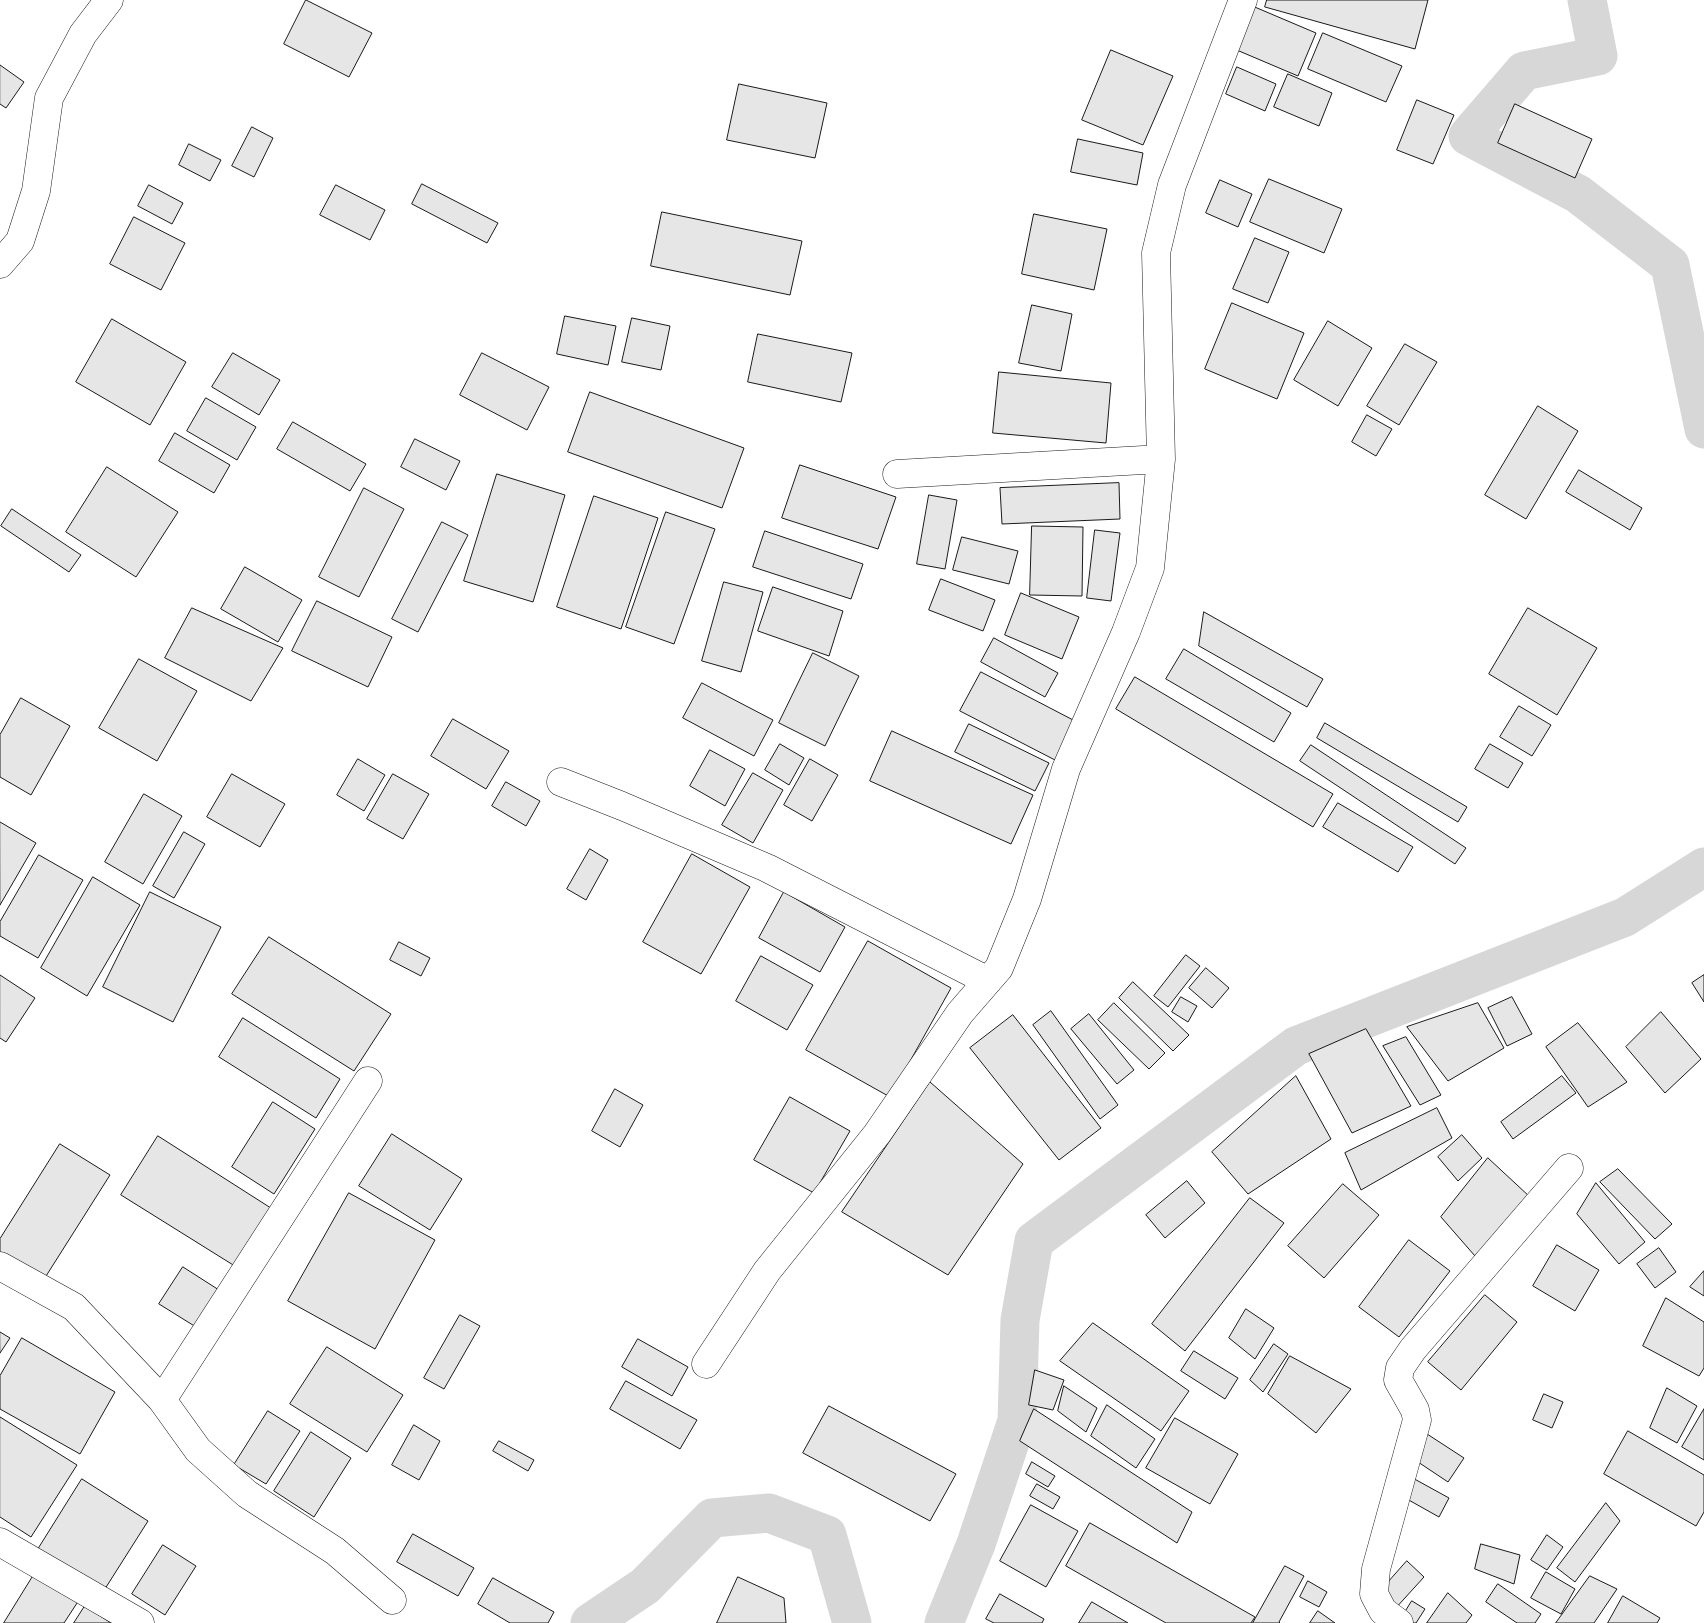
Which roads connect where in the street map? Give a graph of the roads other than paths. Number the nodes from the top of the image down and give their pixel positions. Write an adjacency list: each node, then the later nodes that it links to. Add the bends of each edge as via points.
1 (109, 0): 3 (street, via 83,34 49,98 36,191 20,241)
2 (1243, 0): 4 (street, via 1172,185 1156,253)
3 (0, 264)
4 (1161, 459): 5 (street); 7 (street, via 1150,568 1126,632 1066,769 1027,899 999,968)
5 (897, 474)
6 (561, 782): 7 (street, via 768,868)
7 (988, 981): 11 (street, via 960,1013 877,1134 767,1271)
8 (368, 1082): 12 (street)
9 (1569, 1168): 16 (street, via 1400,1368 1398,1380 1418,1420 1376,1569 1374,1594 1383,1611)
10 (0, 1266): 12 (street, via 74,1307)
11 (706, 1364)
12 (162, 1400): 14 (street, via 198,1450 247,1494 334,1552)
13 (0, 1542): 15 (street)
14 (392, 1600)
15 (140, 1623)
16 (1399, 1623)

